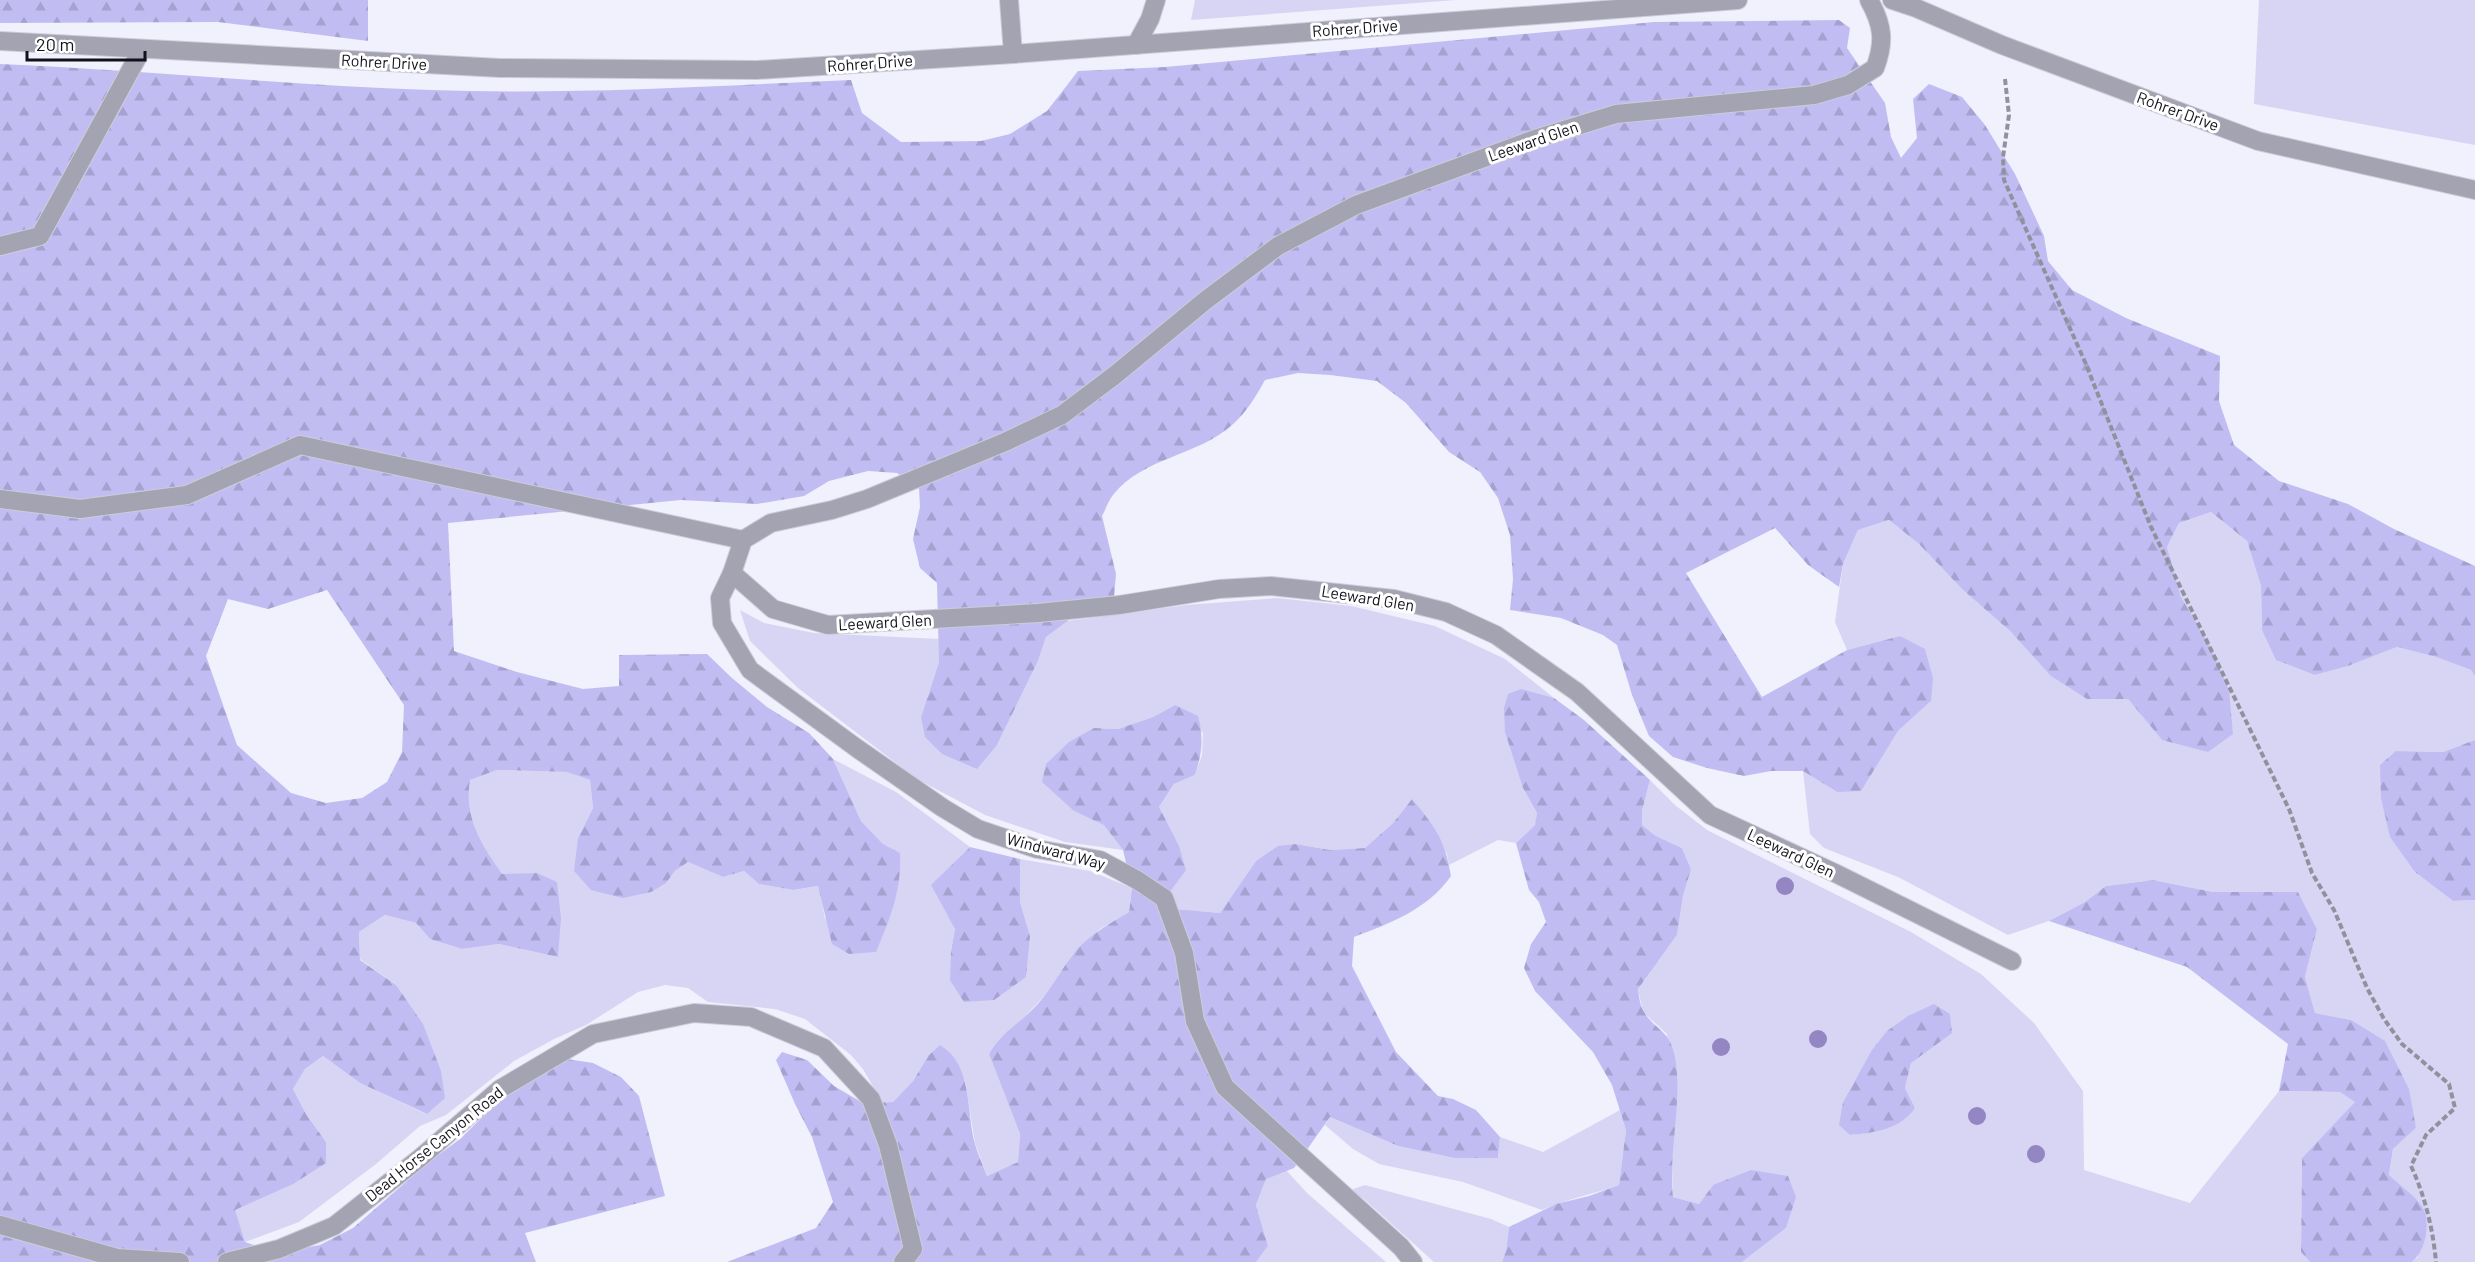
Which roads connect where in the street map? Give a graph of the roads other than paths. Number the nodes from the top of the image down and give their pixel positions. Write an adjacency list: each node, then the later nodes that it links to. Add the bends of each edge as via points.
1 (1009, 0): 9 (street)
2 (1156, 0): 7 (street)
3 (1738, 0): 7 (street, Rohrer Drive)
4 (1869, 0): 13 (street, Leeward Glen, via 1880,26 1883,47 1875,68 1848,85 1814,95 1616,114 1538,138 1356,205 1278,246 1062,415 867,499 771,523)
5 (1892, 0): 10 (street, Rohrer Drive, via 2258,141)
6 (0, 41): 8 (street, Rohrer Drive)
7 (1136, 45): 9 (street, Rohrer Drive)
8 (142, 49): 9 (street, Rohrer Drive, via 500,68 631,70 756,70); 11 (street, via 40,236)
9 (1013, 54)
10 (2475, 190)
11 (0, 246)
12 (0, 499): 13 (street, via 80,509 187,495 300,445)
13 (743, 540): 14 (street)
14 (732, 573): 15 (street, Leeward Glen, via 773,609 828,625 1038,613 1219,589 1271,586 1394,599 1446,612 1496,635 1577,692 1710,815); 20 (street, Windward Way, via 720,598 722,623 750,670 759,677 978,829 1037,849 1100,860 1164,898 1184,953 1195,1021 1225,1087)
15 (2012, 962)
16 (0, 1225): 17 (street, via 117,1258)
17 (180, 1262)
18 (227, 1262): 19 (street, Dead Horse Canyon Road, via 279,1249 334,1226 500,1089 592,1034 694,1013 751,1017 824,1048 871,1099 888,1144 913,1249)
19 (903, 1262)
20 (1413, 1262)

